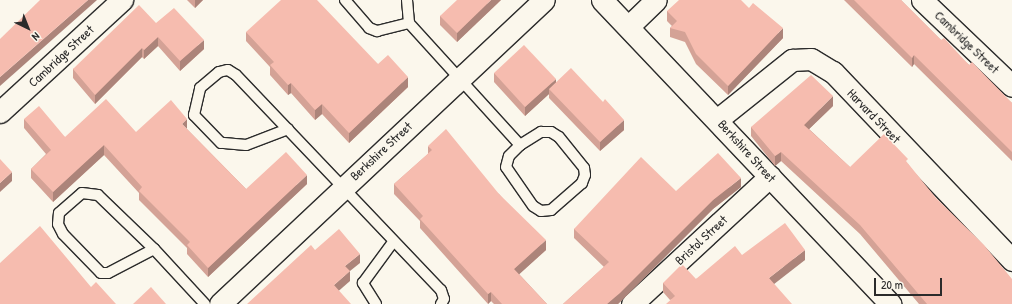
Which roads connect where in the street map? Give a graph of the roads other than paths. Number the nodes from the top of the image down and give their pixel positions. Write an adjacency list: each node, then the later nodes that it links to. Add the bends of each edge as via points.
1 (122, 0): 12 (street, Cambridge Street)
2 (345, 0): 8 (lane, via 369,28 377,31)
3 (408, 0): 8 (lane)
4 (544, 0): 10 (street, Berkshire Street)
5 (602, 0): 9 (street, Berkshire Street)
6 (656, 0): 9 (street)
7 (922, 0): 11 (street, Cambridge Street)
8 (409, 23): 10 (lane)
9 (629, 26): 13 (street, Berkshire Street)
10 (460, 78): 15 (lane); 17 (street, Berkshire Street)
11 (1012, 86)
12 (0, 112)
13 (718, 119): 16 (street, Berkshire Street); 20 (street, Harvard Street, via 792,60 811,59 833,72)
14 (288, 129): 14 (lane, via 228,70 219,72 200,88 194,115 221,143 246,145); 17 (lane)
15 (520, 145): 15 (lane, via 509,156 506,167 537,209 551,210 582,183 584,168 559,136 541,132)
16 (770, 176): 25 (street, Bristol Street); 26 (street, Berkshire Street)
17 (343, 187): 18 (lane); 22 (street, Berkshire Street)
18 (393, 242): 23 (lane, via 363,282); 24 (lane, via 442,290 444,298)
19 (154, 249): 19 (lane, via 91,191 82,193 60,213 58,224 63,234 101,273 112,272); 21 (lane)
20 (1012, 260)
21 (205, 304)
22 (220, 304)
23 (376, 304)
24 (441, 304)
25 (632, 304)
26 (890, 304)

